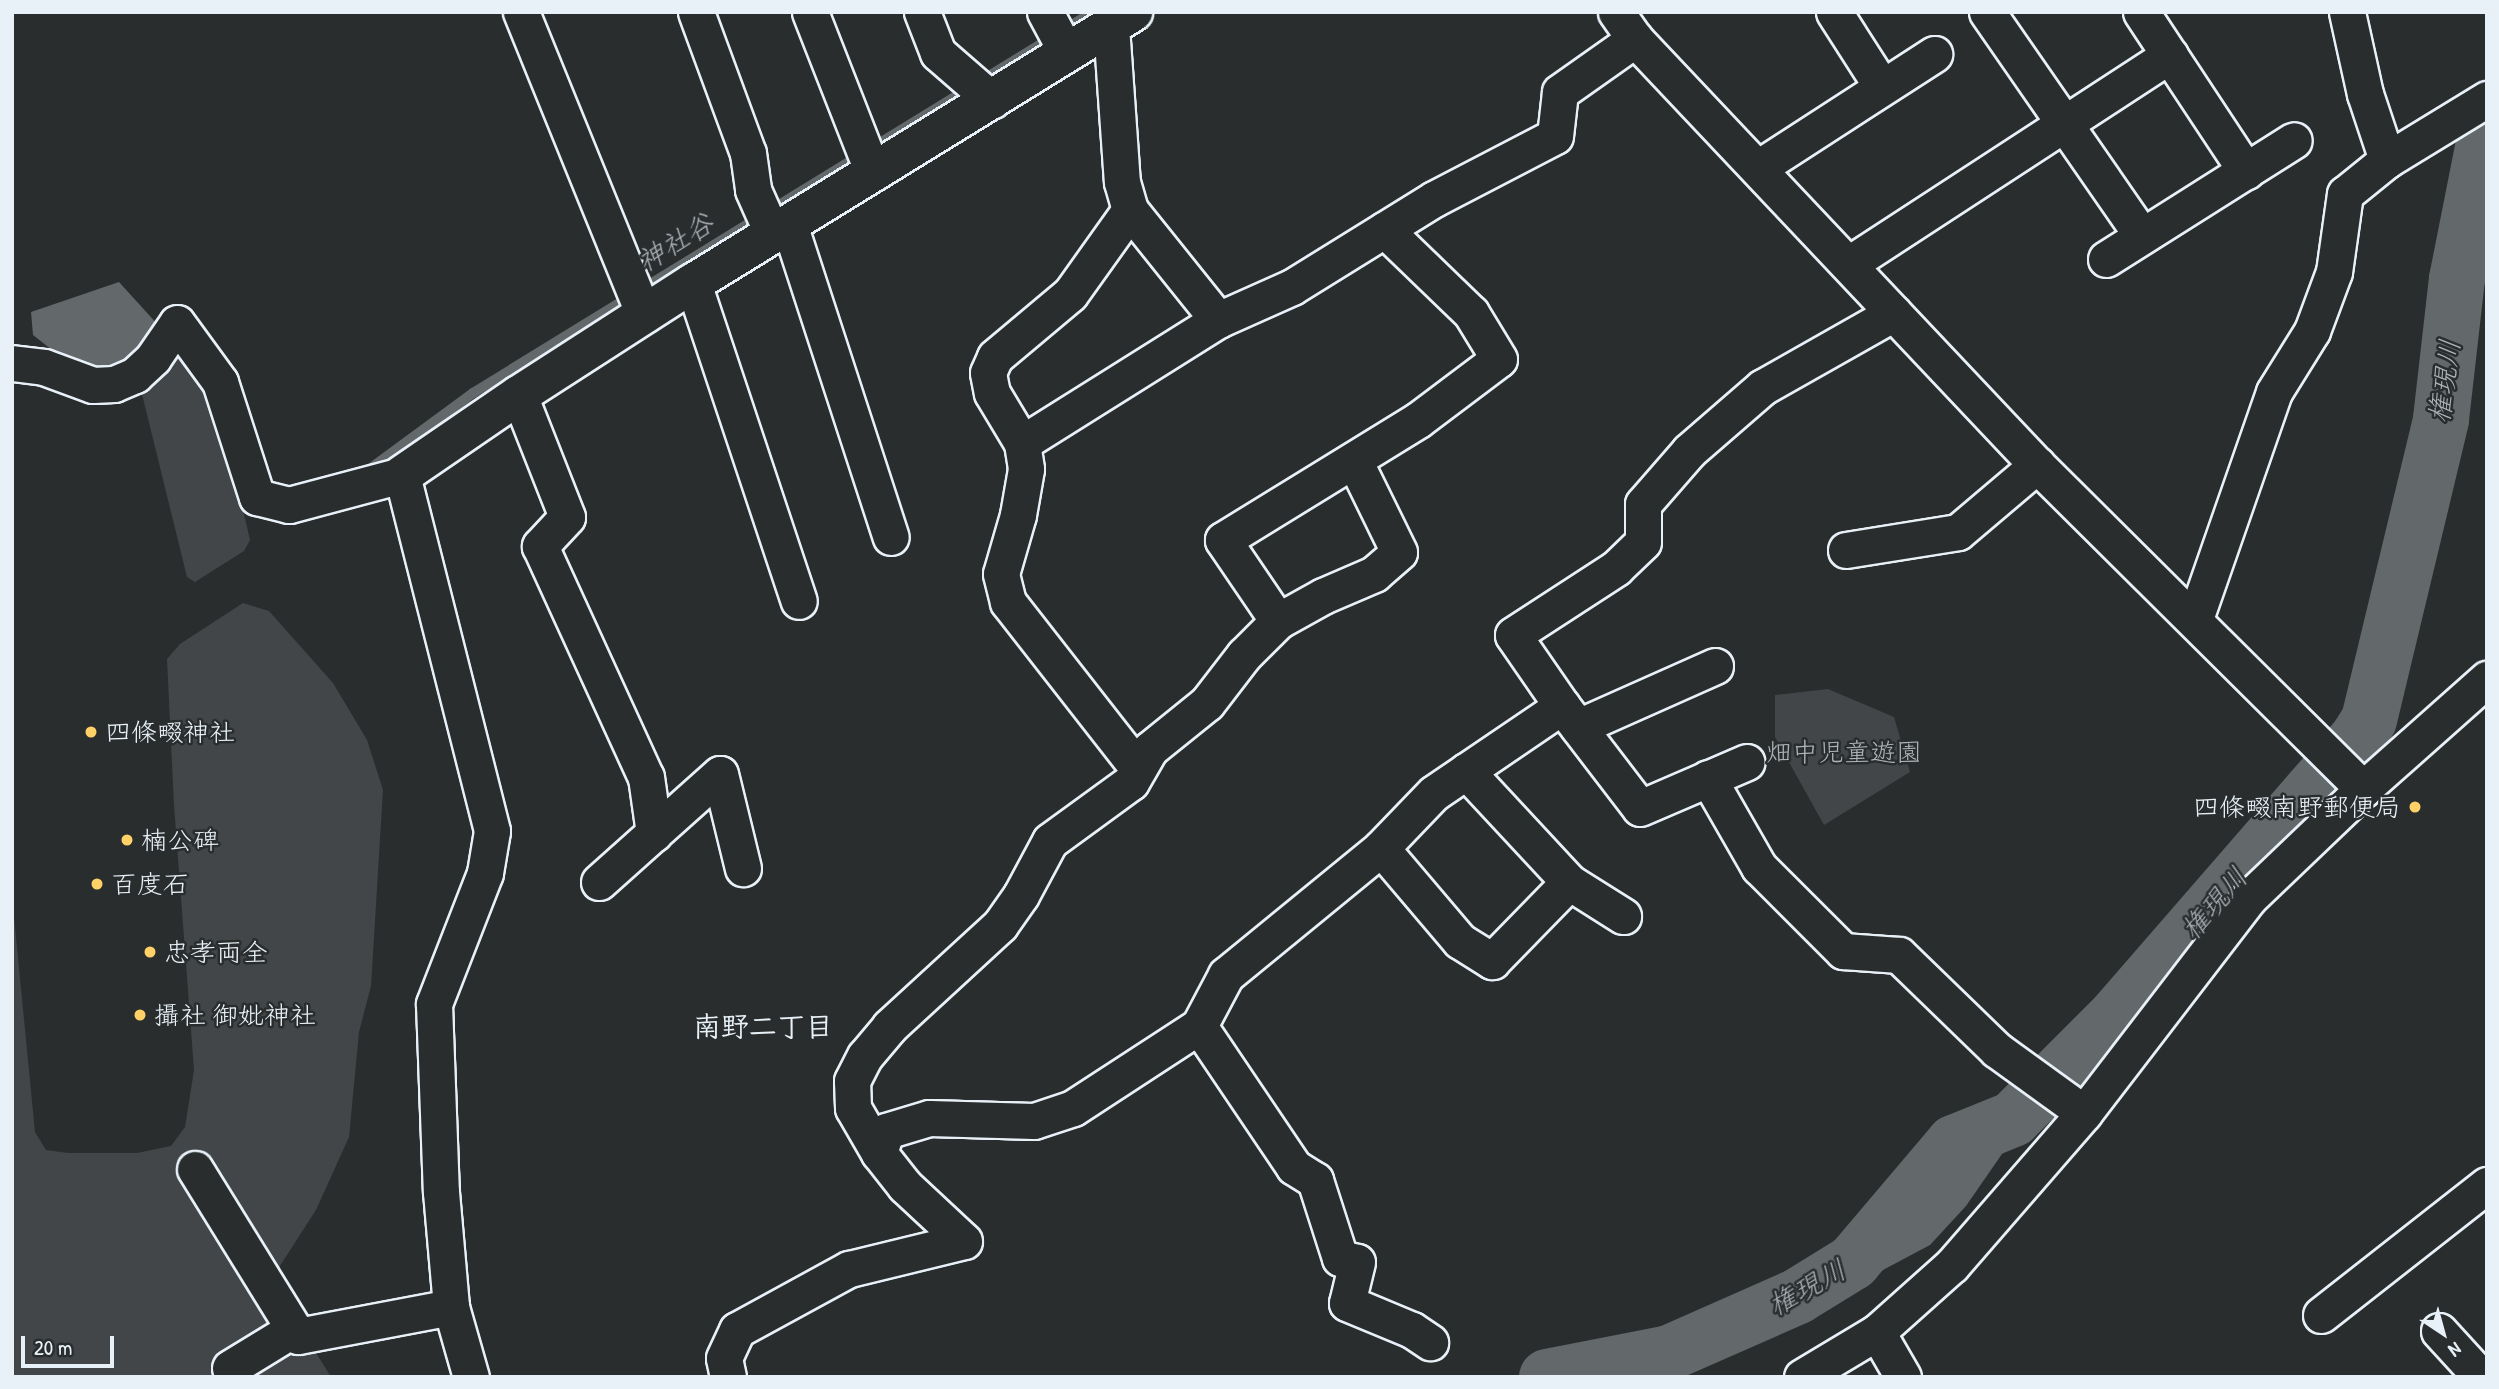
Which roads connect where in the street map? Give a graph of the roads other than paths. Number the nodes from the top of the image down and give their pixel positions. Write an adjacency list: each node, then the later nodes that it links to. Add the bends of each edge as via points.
1 (521, 12): 32 (street)
2 (696, 12): 25 (street, via 748,153 753,190)
3 (810, 12): 23 (street)
4 (922, 12): 16 (street, via 938,53)
5 (1045, 12): 12 (street)
6 (1834, 12): 15 (street)
7 (1987, 12): 18 (street)
8 (2141, 12): 14 (street)
9 (2347, 12): 20 (street, via 2365,93)
10 (1122, 19): 12 (street); 24 (street, via 1122,182)
11 (1625, 26): 21 (street); 26 (street, via 1560,92 1555,136)
12 (1067, 53): 16 (street)
13 (1934, 54): 15 (street)
14 (2170, 55): 18 (street); 22 (street)
15 (1882, 86): 21 (street)
16 (992, 100): 23 (street)
17 (2484, 101): 20 (street)
18 (2064, 125): 27 (street); 29 (street)
19 (2294, 139): 22 (street)
20 (2387, 160): 43 (street, via 2345,194 2334,272 2312,331 2274,392)
21 (1758, 168): 29 (street)
22 (2246, 171): 27 (street)
23 (873, 173): 25 (street)
24 (1130, 210): 33 (street); 36 (street, via 1070,294 995,357 988,373 992,393)
25 (781, 230): 30 (street); 40 (street)
26 (1385, 230): 33 (street, via 1292,287); 37 (street, via 1471,313 1499,359 1418,420)
27 (2142, 236): 28 (street)
28 (2106, 259)
29 (1849, 264): 31 (street)
30 (694, 283): 32 (street); 42 (street)
31 (1894, 313): 38 (street); 47 (street, via 1763,387 1689,451 1643,504 1643,542 1616,568 1513,635)
32 (644, 315): 35 (street)
33 (1218, 320): 36 (street)
34 (12, 363): 39 (street, via 44,367 93,385 114,384 135,375 153,358 177,323 220,382 257,497 289,505)
35 (519, 395): 39 (street); 53 (street, via 567,517 540,546 646,777)
36 (1022, 443): 49 (street, via 1026,469 1001,574 1008,602)
37 (1354, 460): 44 (street, via 1399,552 1374,574); 44 (street, via 1223,540)
38 (2037, 465): 41 (street, via 1958,532); 43 (street)
39 (402, 475): 64 (street, via 492,831 485,873 434,1004 441,1192)
40 (891, 537)
41 (1846, 550)
42 (799, 601)
43 (2195, 619): 50 (street)
44 (1279, 621): 49 (street, via 1244,655 1207,703 1150,748)
45 (1715, 666): 47 (street)
46 (2487, 679): 50 (street)
47 (1570, 717): 51 (street); 52 (street, via 1640,808)
48 (1747, 762): 52 (street)
49 (1137, 767): 61 (street, via 1131,782 1050,841 1000,925 918,998 865,1056 852,1081 853,1108)
50 (2344, 770): 60 (street, via 2250,897)
51 (1466, 771): 54 (street, via 1434,793); 57 (street)
52 (1708, 778): 60 (street, via 1759,867 1843,951 1899,955 1997,1049)
53 (654, 833): 55 (street, via 720,774); 56 (street)
54 (1381, 848): 57 (street, via 1460,941 1492,961); 59 (street, via 1226,975)
55 (743, 868)
56 (599, 882)
57 (1569, 882): 58 (street)
58 (1623, 916)
59 (1199, 1026): 61 (street, via 1073,1108 1034,1121 929,1118 886,1130); 69 (street, via 1294,1167 1315,1180 1340,1258 1357,1262 1347,1303)
60 (2059, 1095): 68 (street, via 1952,1265)
61 (879, 1153): 72 (street, via 905,1185 964,1241 849,1269 737,1330 724,1358)
62 (195, 1169): 66 (street)
63 (2487, 1185): 65 (street)
64 (451, 1307): 66 (street, via 298,1336); 71 (street)
65 (2321, 1315)
66 (292, 1330): 70 (street)
67 (2439, 1331): 75 (street)
68 (1877, 1332): 73 (street); 74 (street)
69 (1430, 1342)
70 (230, 1368)
71 (471, 1377)
72 (728, 1377)
73 (1802, 1377)
74 (1903, 1377)
75 (2480, 1377)

